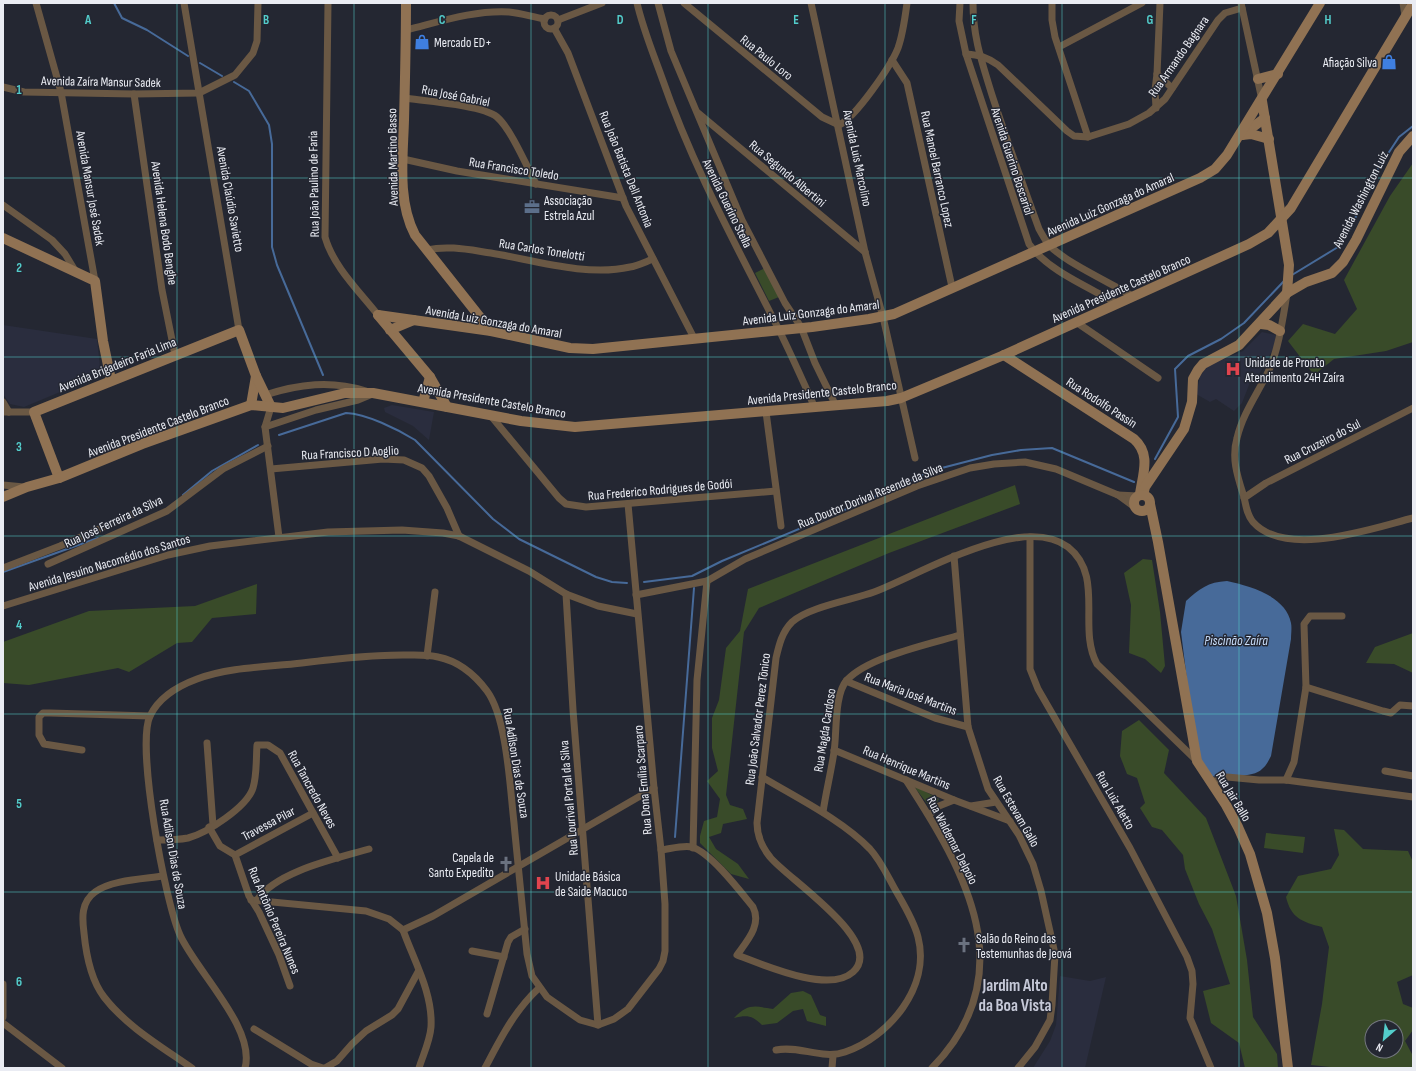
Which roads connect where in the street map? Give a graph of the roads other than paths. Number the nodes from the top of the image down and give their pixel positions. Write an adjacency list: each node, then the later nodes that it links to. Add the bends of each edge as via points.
1 (36, 3): 35 (street, Avenida Mansur José Sadek)
2 (184, 3): 36 (street, Avenida Claúdio Savietto)
3 (258, 3): 36 (street, via 257,41 253,53 235,75)
4 (328, 3): 65 (street, Rua João Paulino de Faria, via 325,236 328,248 341,269)
5 (406, 3): 25 (street, Avenida Martino Basso)
6 (602, 3): 23 (street)
7 (637, 3): 73 (street, Avenida Guerino Stella, via 690,153)
8 (658, 3): 41 (street, Avenida Guerino Stella, via 671,51)
9 (684, 3): 43 (street, Rua Paulo Loro, via 822,117)
10 (811, 3): 43 (street, Avenida Luis Marcolino)
11 (907, 3): 29 (street, via 902,35)
12 (960, 3): 27 (street, Avenida Guerino Boscariol, via 959,21)
13 (973, 3): 28 (street, Avenida Guerino Boscariol, via 974,36)
14 (1052, 3): 26 (street, via 1052,20)
15 (1142, 3): 26 (street)
16 (1160, 3): 30 (street)
17 (1320, 3): 31 (street, Avenida Luiz Gonzaga do Amaral)
18 (1403, 3): 21 (street)
19 (1413, 4): 21 (street, Avenida Presidente Castelo Branco)
20 (1242, 6): 32 (street); 34 (street, Rua Armando Bagnara, via 1225,13 1218,20)
21 (1405, 16): 52 (street, Avenida Presidente Castelo Branco, via 1291,208)
22 (545, 19): 23 (street, via 553,15); 24 (street, via 546,27); 25 (street, via 510,12 494,12 451,18)
23 (558, 20): 24 (street, via 558,25)
24 (554, 28): 50 (street, Rua João Batista Dell Antonia, via 568,53)
25 (406, 30): 38 (street, Avenida Martino Basso)
26 (1059, 47): 46 (street)
27 (966, 54): 28 (street); 57 (street, Avenida Guerino Boscariol, via 1024,235)
28 (980, 55): 46 (street, via 998,65 1067,131 1074,136); 54 (street, Avenida Guerino Boscariol, via 1009,149 1039,229)
29 (892, 60): 43 (street, via 851,117); 61 (street, Rua Manoel Barranco Lopez, via 907,83)
30 (1157, 74): 34 (street); 40 (street)
31 (1278, 74): 32 (street); 39 (street, Avenida Luiz Gonzaga do Amaral)
32 (1258, 78): 39 (street)
33 (3, 87): 35 (street, Avenida Zaíra Mansur Sadek, via 24,92)
34 (1172, 88): 40 (street, Rua Armando Bagnara)
35 (61, 92): 37 (street, Avenida Zaíra Mansur Sadek); 60 (street, Avenida Mansur José Sadek)
36 (200, 93): 37 (street, Avenida Zaíra Mansur Sadek); 71 (street, Avenida Claúdio Savietto)
37 (134, 94): 77 (street, Avenida Helena Bodo Benghe, via 162,290)
38 (404, 98): 48 (street, Avenida Martino Basso); 49 (street, Rua José Gabriel, via 479,109 492,114 505,127)
39 (1262, 100): 42 (street); 44 (street, Avenida Luiz Gonzaga do Amaral)
40 (1156, 108): 46 (street, Rua Armando Bagnara, via 1138,120)
41 (696, 112): 56 (street, Rua Segundo Albertini); 70 (street, Avenida Guerino Stella, via 742,220)
42 (1266, 118): 44 (street, Avenida Luiz Gonzaga do Amaral); 47 (street)
43 (839, 125): 56 (street, Avenida Luis Marcolino)
44 (1240, 136): 47 (street, via 1251,134); 54 (street, Avenida Luiz Gonzaga do Amaral, via 1215,169 1200,178)
45 (1413, 136): 62 (street, Avenida Washington Luiz, via 1399,152 1343,262 1332,273 1306,282)
46 (1088, 137)
47 (1269, 139): 52 (street)
48 (403, 159): 49 (street, Rua Francisco Toledo); 55 (street, Avenida Martino Basso, via 404,204 408,223)
49 (536, 184): 50 (street, Rua Francisco Toledo)
50 (623, 198): 58 (street, Rua João Batista Dell Antonia)
51 (3, 205): 59 (street, via 52,240 65,254)
52 (1282, 218): 62 (street, via 1289,265); 63 (street, Avenida Presidente Castelo Branco, via 1259,239)
53 (3, 238): 59 (street)
54 (1050, 245): 57 (street, Avenida Luiz Gonzaga do Amaral); 63 (street, Avenida Guerino Boscariol)
55 (427, 250): 58 (street, Rua Carlos Tonelotti, via 468,249 578,269 613,270); 74 (street, Avenida Martino Basso)
56 (865, 252): 66 (street, Avenida Luis Marcolino)
57 (1034, 252): 61 (street, Avenida Luiz Gonzaga do Amaral); 64 (street, Avenida Guerino Boscariol, via 1050,266)
58 (653, 259): 76 (street, Rua João Batista Dell Antonia)
59 (77, 274): 60 (street)
60 (95, 281): 82 (street, Avenida Mansur José Sadek)
61 (952, 287): 66 (street, Avenida Luiz Gonzaga do Amaral)
62 (1287, 293): 69 (street); 75 (street)
63 (1134, 297): 64 (street, Avenida Presidente Castelo Branco)
64 (1118, 304): 68 (street, Avenida Presidente Castelo Branco)
65 (378, 315): 67 (street, Avenida Luiz Gonzaga do Amaral); 72 (street, Rua João Paulino de Faria)
66 (883, 317): 70 (street, Avenida Luiz Gonzaga do Amaral); 85 (street, Avenida Luis Marcolino)
67 (414, 320): 72 (street, Avenida Luiz Gonzaga do Amaral); 74 (street, Avenida Luiz Gonzaga do Amaral)
68 (1076, 322): 78 (street, Avenida Presidente Castelo Branco); 81 (street)
69 (1261, 324): 75 (street); 108 (street, via 1239,345 1203,364 1198,370 1193,379 1192,402 1184,429 1150,482)
70 (800, 327): 73 (street, Avenida Luiz Gonzaga do Amaral); 89 (street, Avenida Guerino Stella)
71 (239, 330): 77 (street, Avenida Brigadeiro Faria Lima); 79 (street, Avenida Claúdio Savietto)
72 (390, 330): 80 (street, Rua João Paulino de Faria)
73 (779, 330): 76 (street, Avenida Luiz Gonzaga do Amaral); 92 (street, Avenida Guerino Stella)
74 (491, 331): 76 (street, Avenida Luiz Gonzaga do Amaral, via 570,348 594,349)
75 (1280, 331): 109 (street, via 1270,369 1244,416 1236,439 1236,473)
76 (694, 338)
77 (175, 355): 82 (street, Avenida Brigadeiro Faria Lima)
78 (1004, 355): 85 (street, Avenida Presidente Castelo Branco); 108 (street, Rua Rodolfo Passin, via 1134,438 1141,445 1145,456)
79 (256, 376): 84 (street, Avenida Claúdio Savietto); 88 (street)
80 (430, 378): 87 (street); 91 (street, Rua João Paulino de Faria)
81 (1158, 378)
82 (111, 380): 95 (street, Avenida Brigadeiro Faria Lima)
83 (374, 393): 84 (street, Avenida Presidente Castelo Branco, via 353,387 316,383); 87 (street, Avenida Presidente Castelo Branco); 90 (street, Avenida Presidente Castelo Branco, via 350,392 283,408); 98 (street)
84 (265, 395): 90 (street, Avenida Claúdio Savietto)
85 (901, 398): 89 (street, Avenida Presidente Castelo Branco); 100 (street, Avenida Luis Marcolino)
86 (3, 402): 94 (street)
87 (423, 402): 91 (street, Avenida Presidente Castelo Branco)
88 (251, 404): 90 (street, Avenida Presidente Castelo Branco); 102 (street, Avenida Presidente Castelo Branco)
89 (836, 406): 92 (street, Avenida Presidente Castelo Branco)
90 (271, 407): 98 (street)
91 (447, 407): 97 (street, Avenida Presidente Castelo Branco)
92 (815, 408): 96 (street, Avenida Presidente Castelo Branco)
93 (1413, 408): 109 (street, Rua Cruzeiro do Sul, via 1266,483)
94 (6, 412): 95 (street, Avenida Brigadeiro Faria Lima)
95 (34, 412): 102 (street)
96 (766, 412): 97 (street, Avenida Presidente Castelo Branco, via 575,427); 105 (street)
97 (491, 416): 110 (street, Rua Frederico Rodrigues de Godói, via 566,504 586,507)
98 (265, 427): 99 (street)
99 (268, 446): 101 (street); 120 (street, Rua José Ferreira da Silva, via 223,469 167,511)
100 (915, 458)
101 (271, 469): 115 (street, Rua Francisco D Aoglio, via 383,459 404,460 422,468 429,476); 116 (street)
102 (59, 478): 104 (street, Avenida Presidente Castelo Branco)
103 (3, 485): 104 (street)
104 (27, 487): 107 (street, Avenida Presidente Castelo Branco)
105 (776, 491): 110 (street, Rua Frederico Rodrigues de Godói); 114 (street)
106 (1118, 495): 108 (street, Rua Doutor Dorival Resende da Silva); 111 (street, Rua Doutor Dorival Resende da Silva); 122 (street, Rua Doutor Dorival Resende da Silva, via 1056,469 1024,462 970,468 917,486 745,559)
107 (3, 497)
108 (1144, 498): 111 (street, via 1134,503); 111 (street, via 1146,509); 118 (street, Rua Jair Ballo)
109 (1244, 498): 113 (street, via 1247,512 1253,522 1262,530 1276,536 1331,539)
110 (628, 504): 125 (street, Rua Dona Emília Scarparo)
111 (1138, 509): 118 (street, Rua Jair Ballo)
112 (138, 512): 121 (street, Rua José Ferreira da Silva)
113 (1413, 518)
114 (781, 526)
115 (459, 536): 116 (street, Avenida Jesuíno Nacomédio dos Santos, via 402,530 328,532); 124 (street, Avenida Jesuíno Nacomédio dos Santos, via 535,574)
116 (279, 537): 126 (street, Avenida Jesuíno Nacomédio dos Santos, via 210,546 168,555)
117 (1030, 537): 119 (street, Rua João Salvador Perez Tônico, via 991,543); 139 (street, Rua João Salvador Perez Tônico, via 1053,541 1074,552 1085,572 1088,584 1091,646 1097,664); 190 (street, Rua Luiz Aletto, via 1030,669 1038,689 1130,848 1187,957 1193,984 1190,1018)
118 (1157, 537): 139 (street, Rua Jair Ballo)
119 (954, 556): 129 (street, Rua Estevam Gallo); 141 (street, Rua João Salvador Perez Tônico, via 878,590 813,610 792,622 782,636 776,658)
120 (48, 564)
121 (3, 568)
122 (707, 581): 125 (street, Rua Doutor Dorival Resende da Silva); 159 (street, via 697,680)
123 (435, 592): 130 (street)
124 (566, 594): 127 (street, Avenida Jesuíno Nacomédio dos Santos, via 598,606); 156 (street, Rua Lourival Portal da Silva, via 567,636)
125 (636, 595): 127 (street, Rua Dona Emília Scarparo)
126 (3, 606)
127 (637, 614): 146 (street, Rua Dona Emília Scarparo)
128 (1342, 616): 132 (street, via 1317,615 1306,620)
129 (960, 635): 131 (street, Rua Magda Cardoso, via 874,662); 135 (street, Rua Estevam Gallo)
130 (427, 656): 134 (street, Rua Adílson Dias de Souza, via 344,657 217,673 181,686 162,699); 163 (street, Rua Adílson Dias de Souza, via 438,656 464,668 481,683 495,702 500,716 509,776)
131 (846, 681): 135 (street, Rua Maria José Martins, via 935,718); 138 (street, Rua Magda Cardoso, via 839,704)
132 (1306, 687): 133 (street, via 1391,713 1400,705); 144 (street, via 1294,762)
133 (1413, 706)
134 (150, 716): 137 (street, via 43,713 39,717 39,735 44,744); 157 (street, Rua Adilson Dias de Souza, via 146,738)
135 (968, 727): 149 (street, Rua Estevam Gallo, via 988,789)
136 (207, 743): 155 (street)
137 (82, 750)
138 (834, 750): 143 (street, Rua Henrique Martins); 151 (street, Rua Magda Cardoso)
139 (1196, 761): 145 (street, Rua Jair Ballo)
140 (1385, 771): 142 (street)
141 (762, 776): 151 (street); 159 (street, Rua João Salvador Perez Tônico, via 757,823 761,842 770,858 818,898 849,933 860,956 859,964 852,974 836,980 824,980 780,971 737,956 754,930 756,912 714,863)
142 (1413, 776)
143 (906, 780): 148 (street, Rua Henrique Martins); 153 (street, Rua Waldemar Delpoio)
144 (1286, 780): 145 (street, via 1227,777); 147 (street)
145 (1211, 782): 191 (street, Rua Jair Ballo, via 1238,827 1250,854 1267,913)
146 (654, 788): 156 (street); 160 (street, Rua Dona Emília Scarparo)
147 (1413, 798)
148 (954, 800): 150 (street, Rua Henrique Martins); 153 (street, via 938,806)
149 (996, 802): 150 (street, Rua Henrique Martins); 154 (street, Rua Estevam Gallo)
150 (971, 806): 154 (street, Rua Henrique Martins)
151 (823, 812): 180 (street, via 873,853 912,920 920,950 920,964 915,984 907,1002 894,1020 869,1041)
152 (313, 813): 155 (street, Rua Tancredo Neves, via 280,753 268,745 257,745 255,778 250,795 234,811); 161 (street, Travessa Pilar); 162 (street, Rua Tancredo Neves)
153 (929, 816): 188 (street, Rua Waldemar Delpoio, via 965,886 977,931 980,967 978,993 972,1008 957,1039)
154 (1010, 821): 189 (street, Rua Estevam Gallo, via 1033,864 1055,954 1050,1020 1035,1047)
155 (211, 826): 157 (street, via 189,838); 161 (street, Rua Antônio Pereira Nunes, via 220,846)
156 (583, 829): 163 (street); 177 (street, Rua Lourival Portal da Silva)
157 (157, 840): 164 (street, Rua Adilson Dias de Souza)
158 (369, 848): 162 (street)
159 (693, 848): 160 (street)
160 (661, 850): 177 (street, Rua Dona Emília Scarparo, via 665,904 663,961 628,1009 614,1019)
161 (235, 855): 165 (street, Rua Antônio Pereira Nunes)
162 (338, 858): 165 (street, via 298,870 263,891)
163 (518, 866): 166 (street, Rua Adílson Dias de Souza); 167 (street, via 433,916)
164 (163, 876): 182 (street, via 105,886 89,896 82,918 84,938 96,984 104,996 138,1029); 183 (street, Rua Adilson Dias de Souza, via 173,917 187,950 237,1024 247,1049)
165 (254, 900): 167 (street, via 366,911 390,919); 172 (street, Rua Antônio Pereira Nunes)
166 (525, 929): 169 (street, via 511,937); 173 (street, Rua Adílson Dias de Souza, via 530,968)
167 (403, 930): 170 (street)
168 (472, 951): 169 (street)
169 (504, 957): 174 (street)
170 (418, 972): 184 (street, via 398,1009 366,1031 337,1061); 185 (street, via 425,986 431,1013 429,1038)
171 (3, 984): 175 (street)
172 (290, 986)
173 (539, 988): 177 (street, Rua Adílson Dias de Souza, via 564,1010 580,1020); 186 (street, via 516,1013)
174 (487, 1014)
175 (3, 1017)
176 (3, 1023): 181 (street)
177 (598, 1025)
178 (254, 1029): 184 (street, via 312,1064)
179 (776, 1050): 180 (street)
180 (833, 1056): 187 (street)
181 (62, 1068)
182 (192, 1068)
183 (245, 1068)
184 (324, 1068)
185 (419, 1068)
186 (485, 1068)
187 (832, 1068)
188 (932, 1068)
189 (1018, 1068)
190 (1211, 1068)
191 (1288, 1068)

